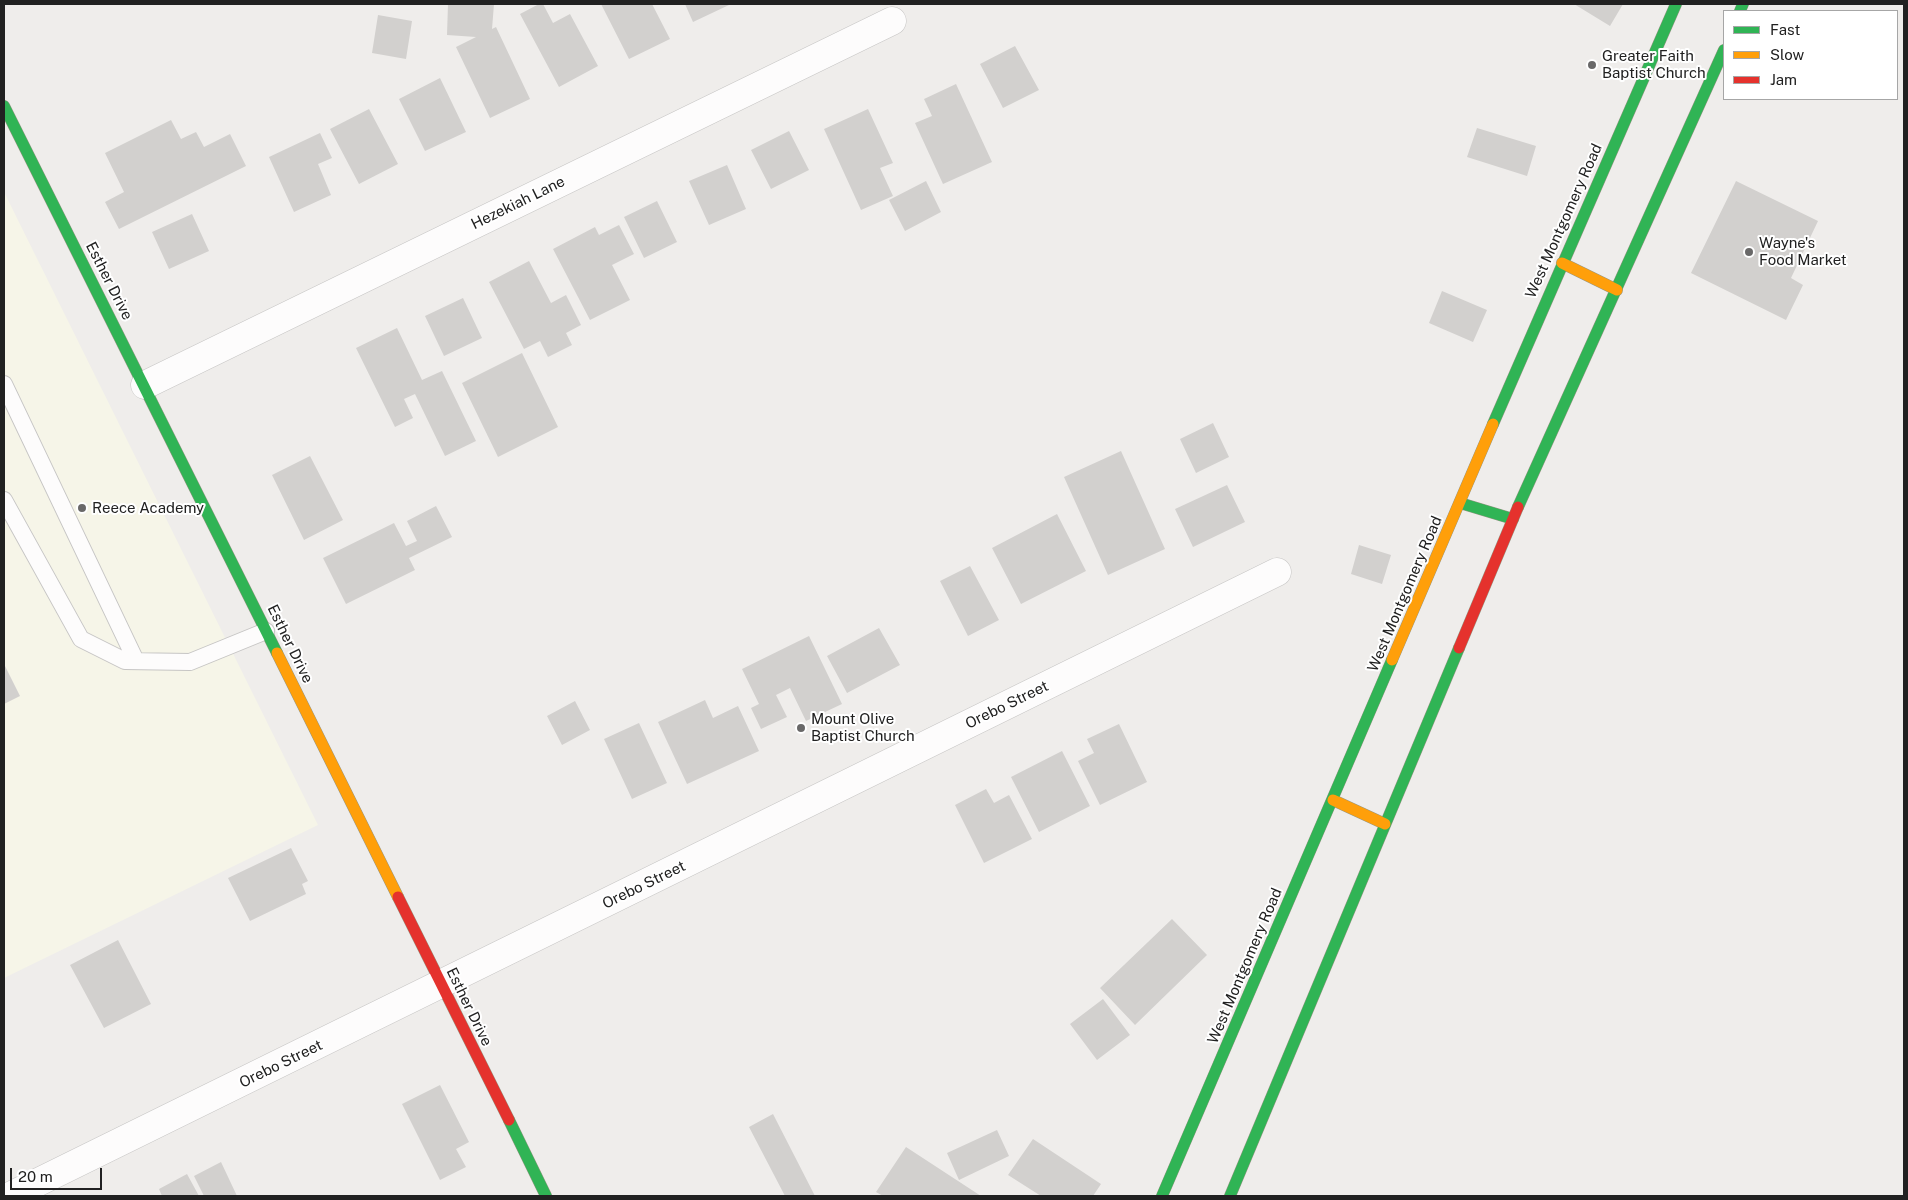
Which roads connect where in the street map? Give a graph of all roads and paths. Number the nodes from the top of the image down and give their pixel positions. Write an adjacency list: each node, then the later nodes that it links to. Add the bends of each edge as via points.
1 (1676, 4): 6 (main road, West Montgomery Road)
2 (892, 21): 9 (street, Hezekiah Lane)
3 (1723, 52): 7 (main road)
4 (4, 106): 5 (main road, Esther Drive)
5 (10, 135): 9 (main road, Esther Drive)
6 (1562, 264): 7 (main road); 11 (main road, West Montgomery Road)
7 (1617, 290): 12 (main road)
8 (4, 384): 15 (lane)
9 (145, 385): 14 (main road, Esther Drive)
10 (4, 500): 15 (lane, via 81,639 125,661)
11 (1460, 503): 12 (main road); 16 (main road, West Montgomery Road)
12 (1513, 519): 17 (main road)
13 (1277, 572): 18 (street, Orebo Street)
14 (266, 630): 15 (lane, via 190,662); 18 (main road, Esther Drive)
15 (136, 661)
16 (1333, 800): 17 (main road); 21 (main road, West Montgomery Road)
17 (1385, 824): 22 (main road)
18 (442, 985): 19 (main road, Esther Drive); 20 (street, Orebo Street)
19 (540, 1194)
20 (10, 1196)
21 (1162, 1196)
22 (1230, 1196)

